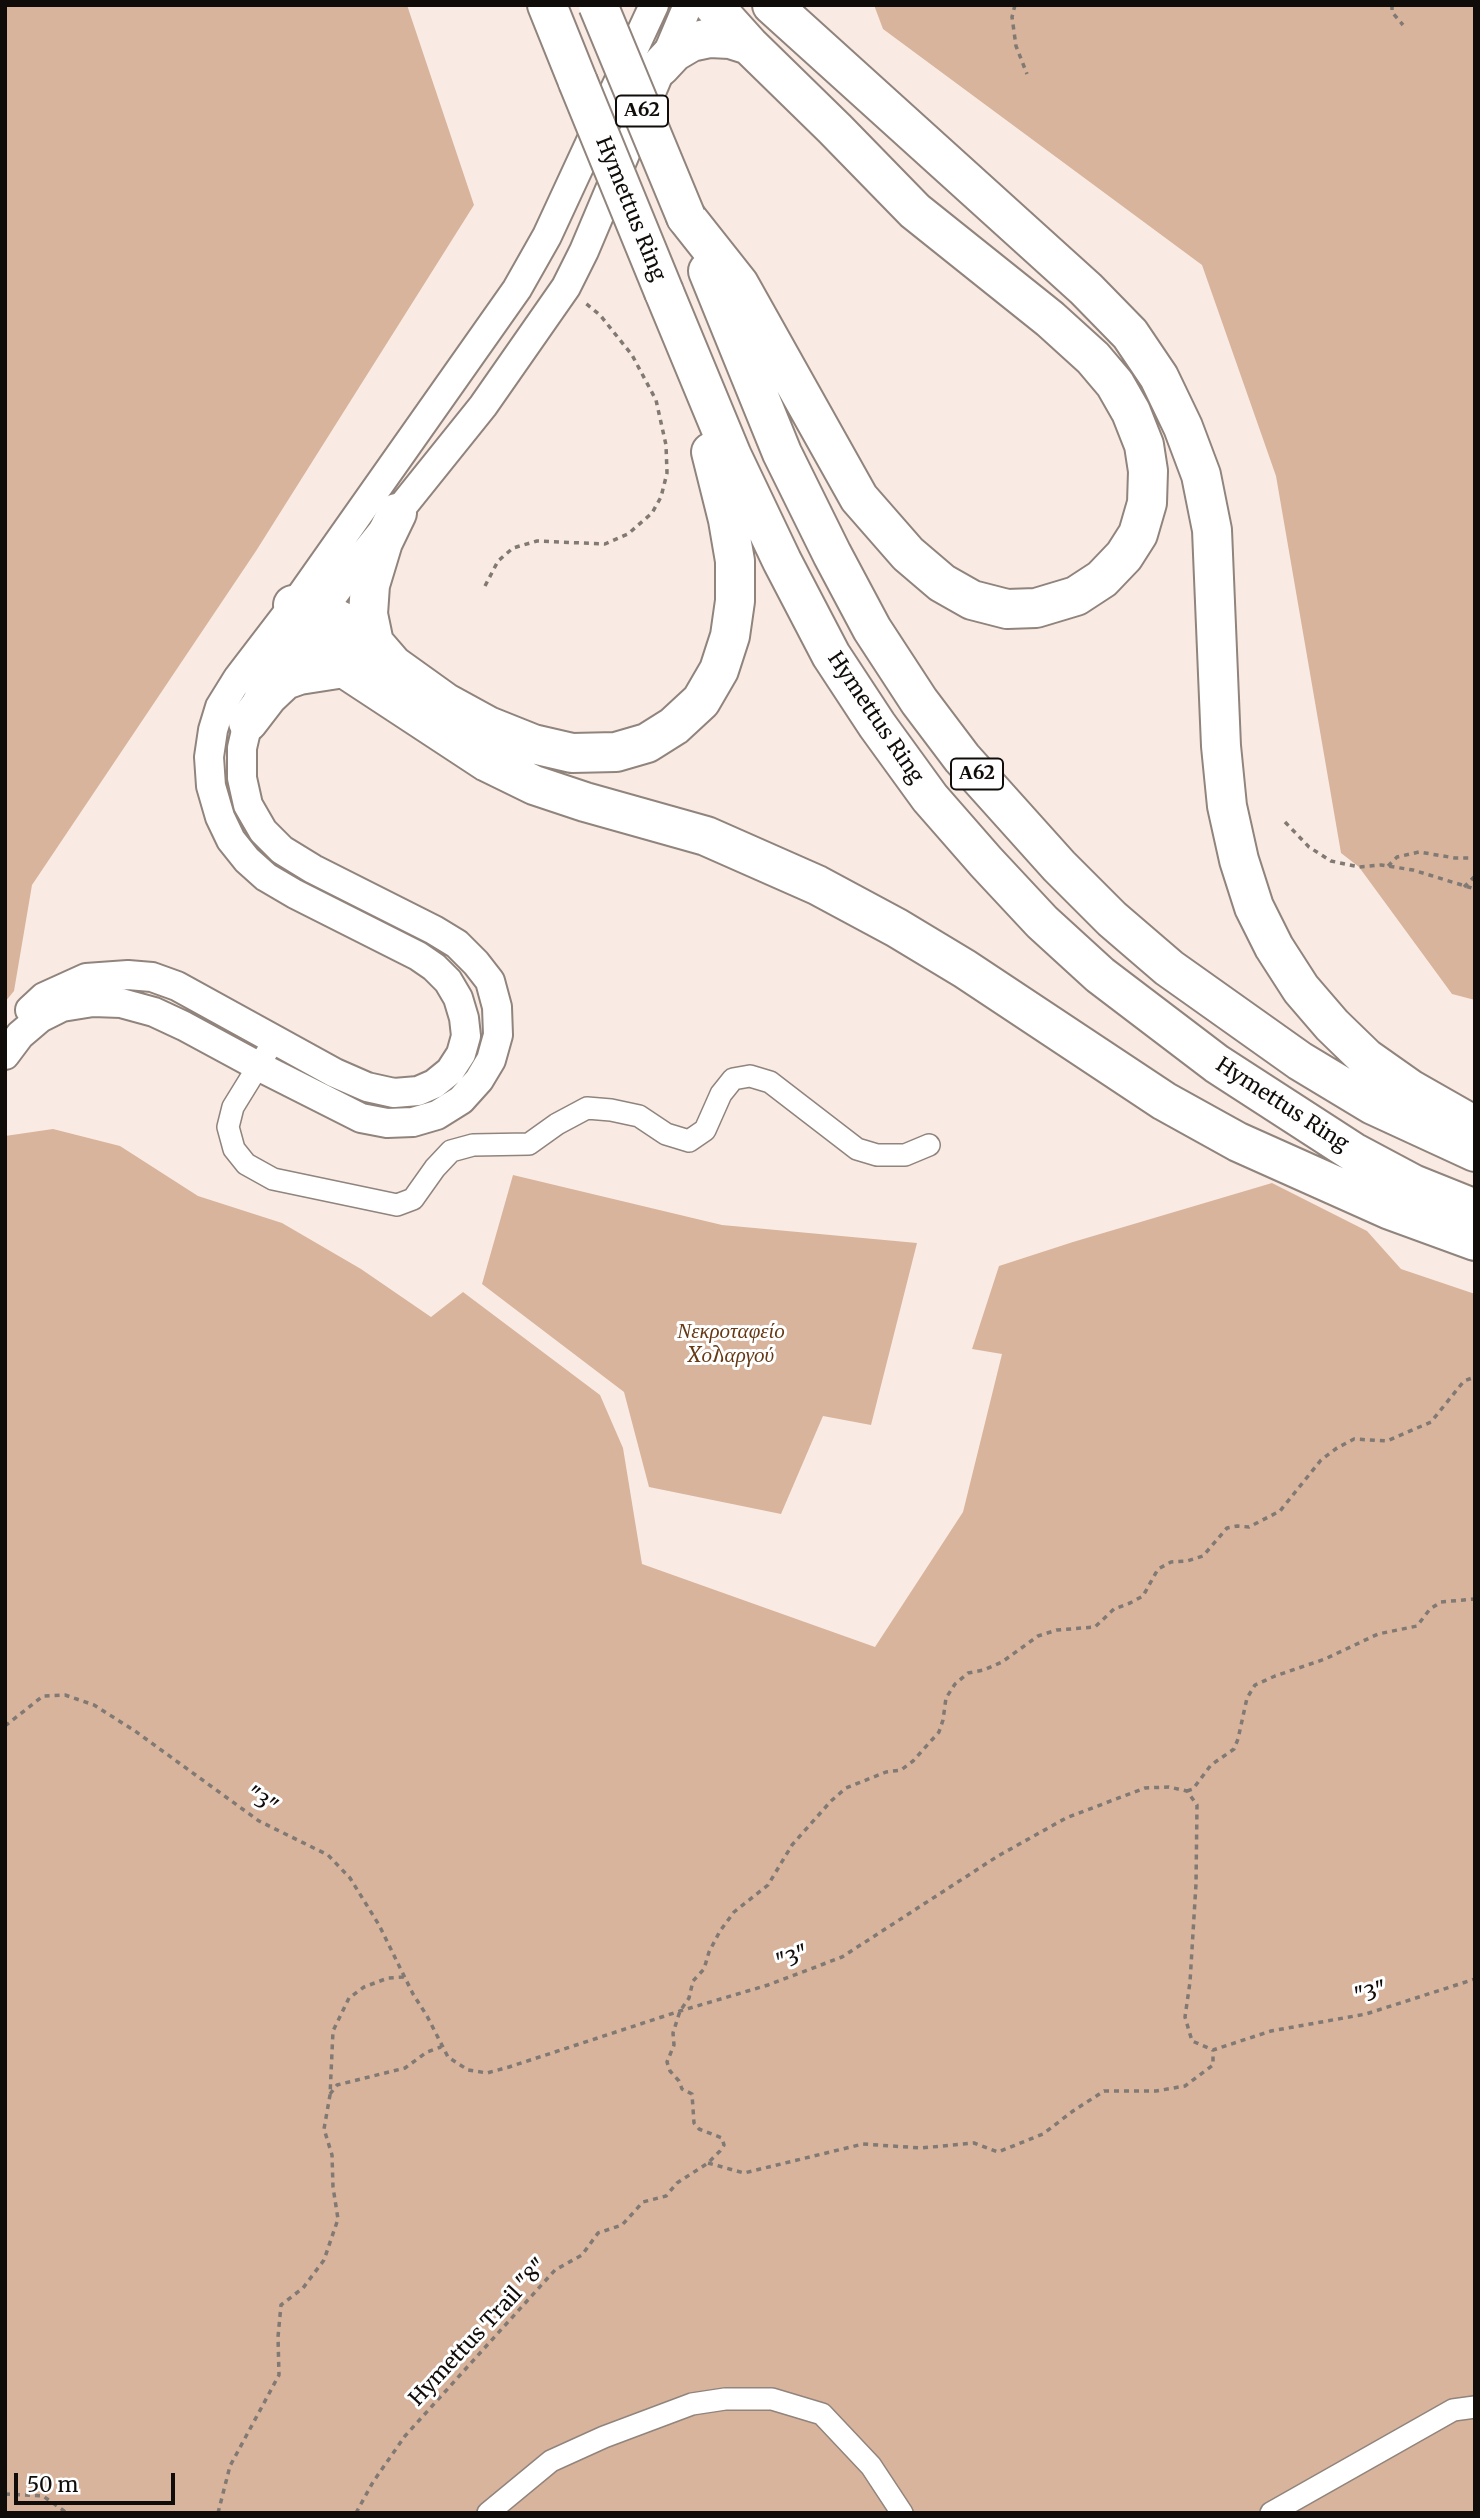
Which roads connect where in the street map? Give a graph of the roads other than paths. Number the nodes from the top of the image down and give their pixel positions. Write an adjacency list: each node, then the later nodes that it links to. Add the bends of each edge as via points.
1 (547, 5): 10 (highway, Hymettus Ring / Α62, bridge)
2 (598, 5): 9 (highway, Α62, bridge)
3 (654, 5): 12 (street, via 547,236 517,289)
4 (688, 5): 8 (street)
5 (713, 5): 7 (highway)
6 (776, 7): 20 (highway, via 1086,289 1130,334 1159,377 1201,475 1212,530 1227,806 1254,907 1301,989 1332,1025 1377,1066)
7 (749, 46): 8 (highway, via 730,39 691,42); 9 (highway, via 915,211 1050,320 1115,384 1144,445 1149,471 1141,524 1124,556 1102,579 1076,596 1036,608 1007,609 972,600 942,583 908,554 859,498 739,284)
8 (660, 67): 11 (street, via 566,287 483,406)
9 (685, 217): 22 (highway, Α62, via 782,453 832,554 872,629 962,758 1059,866 1169,968 1300,1061 1384,1110)
10 (664, 292): 13 (highway, via 683,371 717,474 734,561 730,636 719,670 701,701 647,743 616,752 572,754 488,726 446,703 393,665); 23 (highway, Hymettus Ring / Α62, via 732,456 831,655 922,788 978,853 1042,922 1100,975 1217,1064 1353,1152 1413,1184)
11 (397, 513): 12 (street); 13 (highway, via 370,585 368,614)
12 (307, 614): 13 (highway, via 343,622); 14 (highway, via 329,654); 15 (street); 17 (street, via 238,678 220,707 209,757 220,817 231,840 266,877 434,967 458,998 466,1036 450,1071 434,1084 394,1093 335,1073)
13 (374, 643)
14 (344, 668): 15 (highway, via 285,680); 24 (highway, via 487,762 534,785 706,836 817,885 965,969 1164,1101 1238,1142 1390,1210)
15 (248, 722): 19 (street, via 242,778 248,805 263,831 282,850 313,869 457,944 489,981 497,1007 498,1035 491,1060 461,1100 437,1115 413,1122 361,1118)
16 (5, 1039): 17 (street, via 44,997 64,986 86,978 128,975 177,986)
17 (275, 1039): 19 (street)
18 (5, 1055): 19 (street, via 40,1018 62,1007 121,1003 154,1012)
19 (258, 1066): 21 (street, via 233,1107 228,1127 234,1149 246,1164 273,1179 397,1205 413,1199 451,1151 473,1145 529,1144 587,1108 639,1116 666,1134 689,1141 705,1130 733,1079 750,1076 770,1082 857,1149 877,1156 905,1155)
20 (1475, 1126)
21 (929, 1145)
22 (1475, 1152)
23 (1475, 1209)
24 (1475, 1241)
25 (1475, 2407): 28 (street, via 1452,2410)
26 (488, 2513): 27 (street, via 551,2461 692,2404 725,2399 772,2399 822,2414 871,2466)
27 (902, 2513)
28 (1271, 2513)

